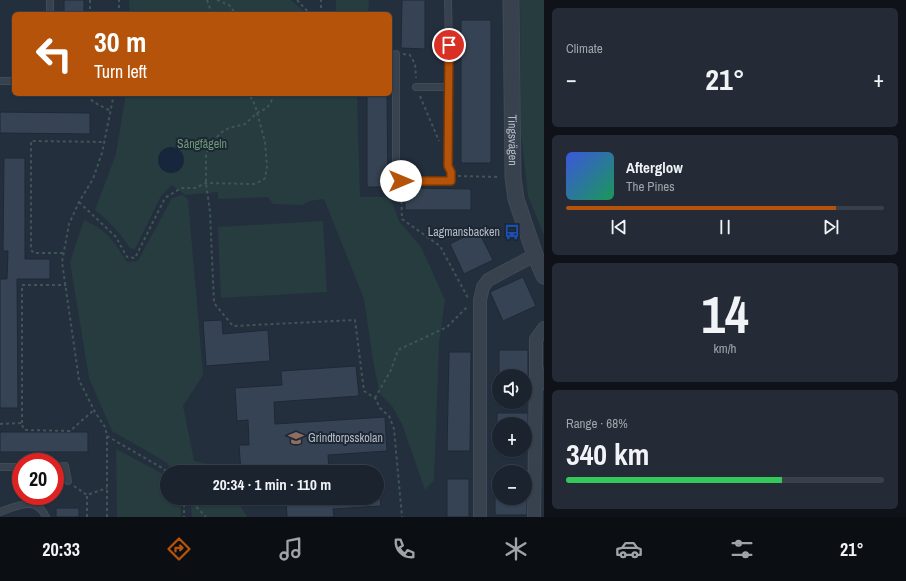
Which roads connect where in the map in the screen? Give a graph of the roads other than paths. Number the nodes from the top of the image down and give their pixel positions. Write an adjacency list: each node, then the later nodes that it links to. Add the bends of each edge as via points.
1 (50, 0): 4 (lane)
2 (448, 0): 5 (lane)
3 (511, 0): 12 (street, Tingsvägen, via 513,177 516,199)
4 (50, 12)
5 (449, 45): 6 (lane); 11 (lane)
6 (461, 45)
7 (396, 54): 11 (lane, via 396,176 401,181 451,181 448,166)
8 (0, 81): 9 (lane)
9 (12, 81)
10 (416, 87): 11 (lane)
11 (449, 87)
12 (536, 255): 13 (street, Tingsvägen); 23 (street, via 488,280 483,287 480,300)
13 (544, 276)
14 (544, 328): 15 (street, via 536,338)
15 (536, 368): 16 (street); 24 (street)
16 (544, 383)
17 (64, 466): 20 (lane)
18 (0, 467): 19 (lane)
19 (12, 467)
20 (68, 482)
21 (0, 512): 22 (lane, via 28,504 40,508)
22 (46, 517)
23 (480, 517)
24 (534, 517)

